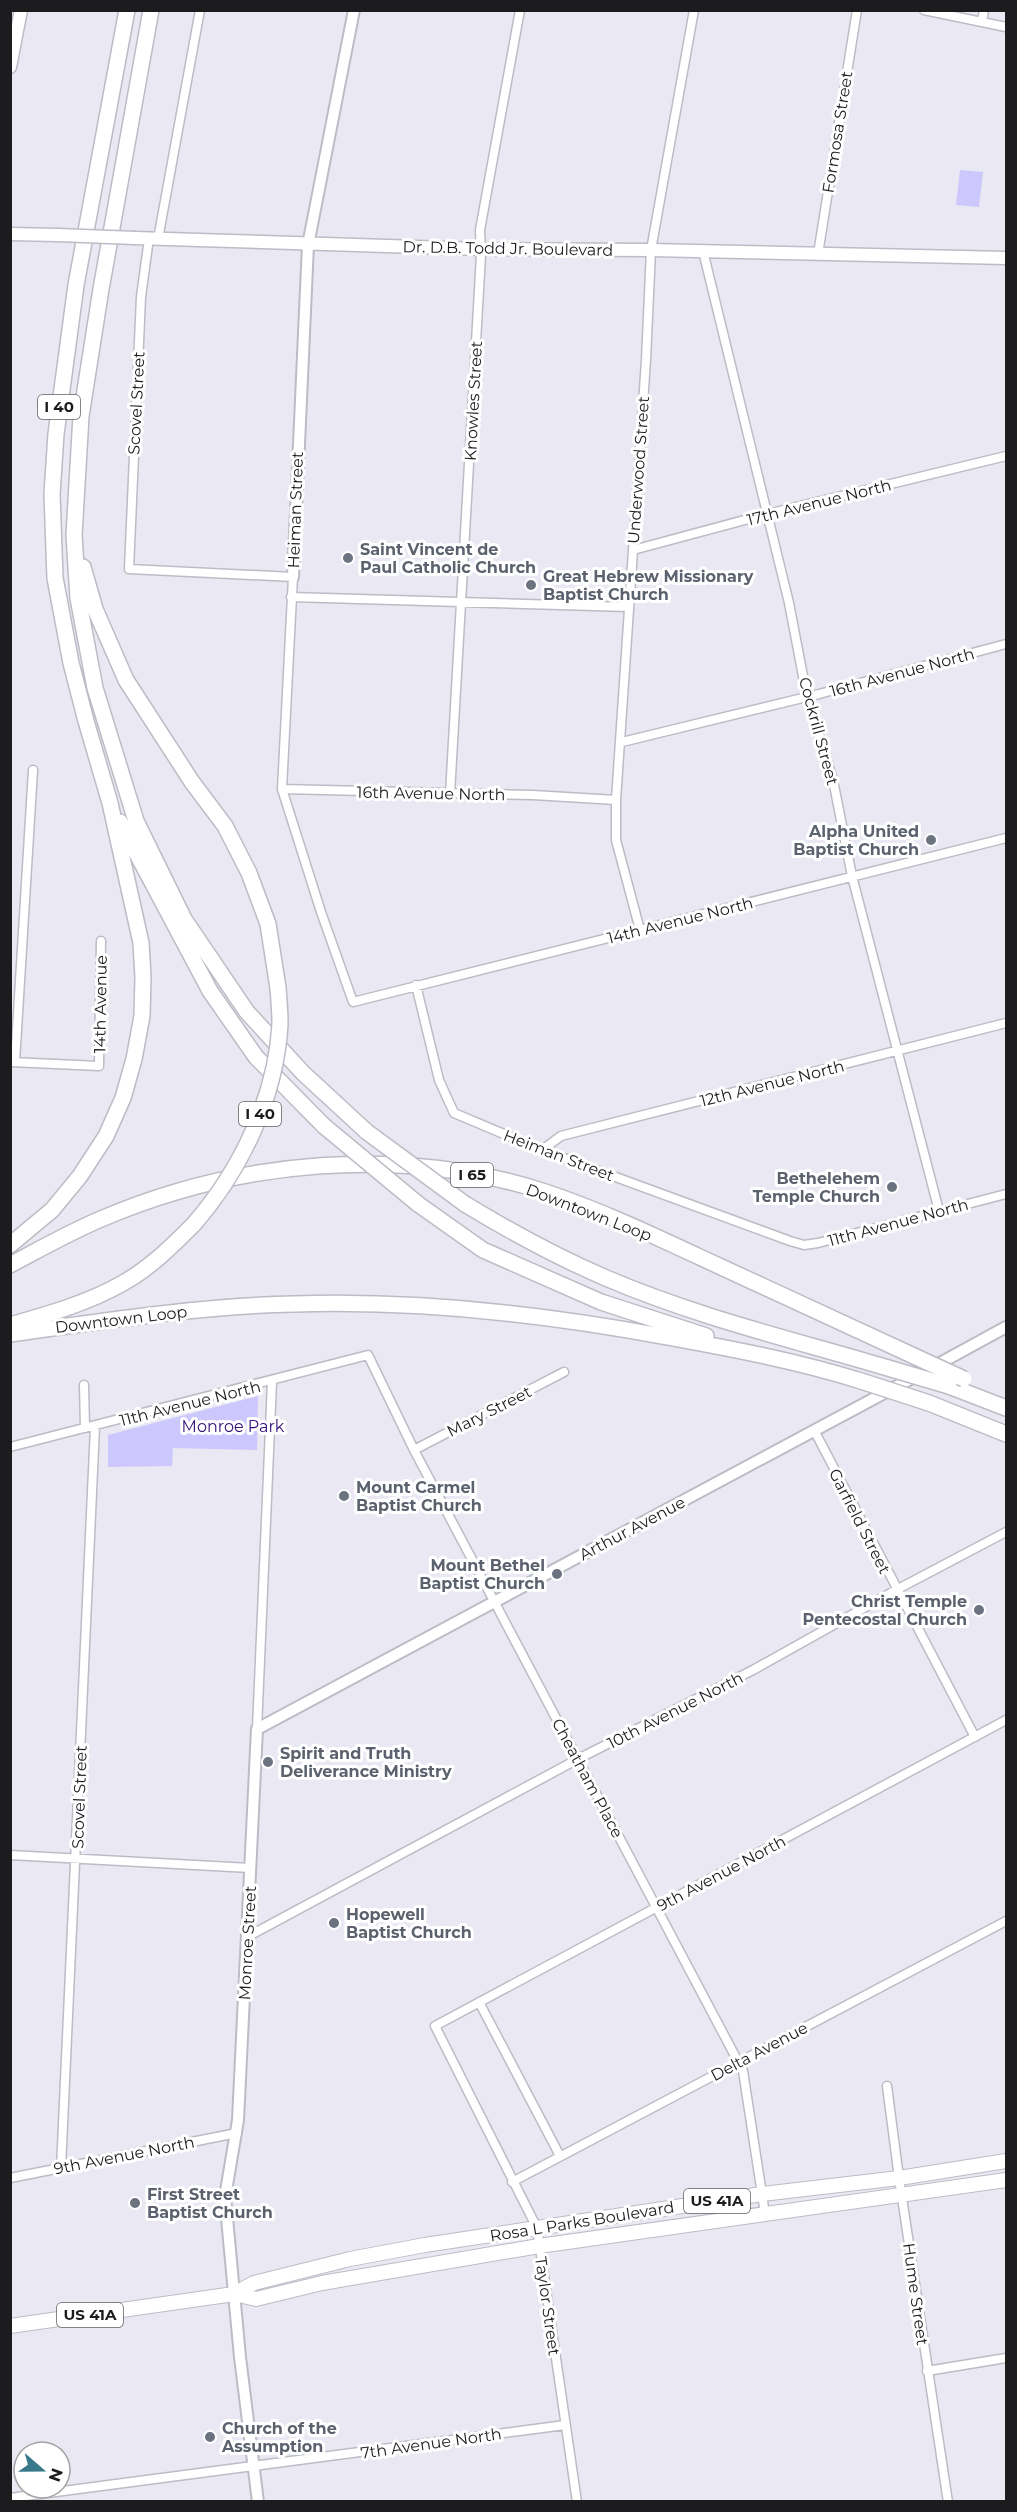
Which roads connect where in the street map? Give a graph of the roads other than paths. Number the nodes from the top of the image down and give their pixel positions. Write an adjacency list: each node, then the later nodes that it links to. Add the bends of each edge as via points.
1 (21, 10): 13 (main road)
2 (127, 10): 37 (highway, I 40, via 76,285 52,494 55,578 86,721)
3 (151, 10): 24 (highway, I 40, via 81,416)
4 (200, 10): 15 (street, Scovel Street)
5 (354, 10): 16 (street, Heiman Street)
6 (520, 10): 17 (street, Knowles Street, via 480,230)
7 (694, 10): 18 (street, Underwood Street)
8 (857, 10): 20 (street, Formosa Street)
9 (924, 10): 11 (street)
10 (984, 10): 11 (street)
11 (982, 22): 12 (street)
12 (1006, 27)
13 (10, 67)
14 (10, 234): 15 (main road, Dr. D.B. Todd Jr. Boulevard, bridge)
15 (154, 239): 16 (main road, Dr. D.B. Todd Jr. Boulevard); 26 (street, Scovel Street, via 141,297 129,569)
16 (309, 244): 17 (main road, Dr. D.B. Todd Jr. Boulevard); 26 (street, Heiman Street)
17 (481, 249): 18 (main road, Dr. D.B. Todd Jr. Boulevard); 28 (street, Knowles Street)
18 (651, 250): 19 (main road, Dr. D.B. Todd Jr. Boulevard); 25 (street, Underwood Street)
19 (703, 251): 20 (main road, Dr. D.B. Todd Jr. Boulevard); 23 (street, Cockrill Street)
20 (818, 254): 21 (main road, Dr. D.B. Todd Jr. Boulevard)
21 (1006, 258)
22 (1006, 456): 23 (street, 17th Avenue North)
23 (767, 514): 25 (street, 17th Avenue North); 31 (street, Cockrill Street)
24 (74, 535): 53 (highway, I 40, bridge, via 95,609 126,680 225,826 249,873 268,924 279,988 280,1024 274,1069 260,1113 240,1158 214,1201 194,1224 165,1254 123,1283 74,1306); 62 (highway, bridge, via 78,598 95,688 136,821 184,919 247,1012 303,1073 368,1132 465,1204 530,1243 606,1279 685,1308 949,1386)
25 (633, 550): 29 (street, Underwood Street)
26 (293, 577): 27 (street, Heiman Street)
27 (291, 597): 28 (street); 34 (street, Heiman Street)
28 (460, 601): 29 (street); 35 (street, Knowles Street)
29 (629, 607): 32 (street, Underwood Street)
30 (1006, 644): 31 (street, 16th Avenue North)
31 (807, 697): 32 (street, 16th Avenue North); 39 (street, Cockrill Street, via 834,780)
32 (622, 742): 36 (street, Underwood Street)
33 (33, 770): 46 (street)
34 (282, 789): 35 (street, 16th Avenue North); 43 (street, Heiman Street)
35 (450, 794): 36 (street, 16th Avenue North)
36 (616, 800): 40 (street, Underwood Street, via 616,840)
37 (110, 803): 51 (highway, via 141,943 142,1016 134,1059 106,1136 80,1176 52,1210); 56 (highway, bridge, via 210,992 256,1057 324,1126 418,1204 483,1250 601,1302)
38 (1006, 838): 39 (street, 14th Avenue North)
39 (852, 876): 40 (street, 14th Avenue North); 45 (street, Cockrill Street)
40 (640, 930): 42 (street, 14th Avenue North)
41 (101, 941): 46 (street, 14th Avenue, via 99,1066)
42 (416, 985): 43 (street, 14th Avenue North); 47 (street, Heiman Street, via 439,1080 454,1113)
43 (353, 1002)
44 (1006, 1023): 45 (street, 12th Avenue North)
45 (897, 1052): 47 (street, 12th Avenue North, via 561,1136); 49 (street, Cockrill Street)
46 (13, 1062)
47 (542, 1150): 50 (street, Heiman Street)
48 (1006, 1194): 49 (street, 11th Avenue North)
49 (939, 1211): 50 (street, 11th Avenue North, via 818,1243 804,1245)
50 (790, 1240)
51 (10, 1245)
52 (10, 1265): 61 (highway, Downtown Loop / I 65, bridge, via 100,1219 197,1186 258,1173 309,1167 407,1165 454,1171 544,1192 615,1218 964,1378)
53 (10, 1325)
54 (1006, 1327): 65 (street, Arthur Avenue)
55 (10, 1334): 56 (highway, Downtown Loop, via 194,1310 292,1304 410,1305 606,1326)
56 (763, 1354): 66 (highway, Downtown Loop, bridge, via 929,1403)
57 (368, 1355): 59 (street, 11th Avenue North); 68 (street, Cheatham Place)
58 (564, 1372): 68 (street, Mary Street)
59 (272, 1382): 63 (street, 11th Avenue North); 74 (street, Monroe Street)
60 (84, 1385): 64 (street)
61 (1006, 1402)
62 (1006, 1408)
63 (95, 1427): 64 (street, 11th Avenue North); 78 (street, Scovel Street)
64 (85, 1428): 67 (street, 11th Avenue North)
65 (814, 1431): 71 (street, Garfield Street); 72 (street, Arthur Avenue)
66 (1006, 1434)
67 (11, 1447): 69 (street)
68 (414, 1450): 72 (street, Cheatham Place)
69 (10, 1453)
70 (1006, 1532): 71 (street, 10th Avenue North)
71 (896, 1590): 75 (street, Garfield Street); 76 (street, 10th Avenue North, via 753,1670)
72 (495, 1601): 74 (street, Arthur Avenue); 76 (street, Cheatham Place)
73 (1006, 1720): 75 (street, 9th Avenue North)
74 (257, 1729): 79 (street, Monroe Street)
75 (975, 1737): 80 (street, 9th Avenue North)
76 (578, 1759): 80 (street, Cheatham Place); 82 (street, 10th Avenue North)
77 (10, 1855): 78 (street)
78 (77, 1857): 79 (street); 90 (street, Scovel Street)
79 (250, 1868): 82 (street, Monroe Street)
80 (656, 1908): 83 (street, 9th Avenue North); 85 (street, Cheatham Place)
81 (1006, 1921): 85 (street, Delta Avenue)
82 (247, 1937): 87 (street, Monroe Street)
83 (479, 2002): 84 (street, 9th Avenue North); 88 (street)
84 (435, 2026): 94 (street, Taylor Street)
85 (737, 2063): 88 (street, Delta Avenue); 95 (street, Cheatham Place, via 743,2071)
86 (887, 2086): 92 (street, Hume Street)
87 (237, 2133): 90 (street, 9th Avenue North); 100 (street, Monroe Street, via 225,2197)
88 (560, 2156): 94 (street, Delta Avenue)
89 (1006, 2161): 92 (main road, Rosa L Parks Boulevard / US 41A)
90 (61, 2168): 91 (street, 9th Avenue North)
91 (10, 2178)
92 (899, 2178): 95 (main road, Rosa L Parks Boulevard / US 41A); 96 (street, Hume Street)
93 (1006, 2180): 96 (main road, Rosa L Parks Boulevard / US 41A)
94 (512, 2182): 98 (street, Taylor Street)
95 (762, 2194): 97 (street, Cheatham Place); 98 (main road, Rosa L Parks Boulevard / US 41A)
96 (901, 2195): 97 (main road, Rosa L Parks Boulevard / US 41A); 103 (street, Hume Street)
97 (765, 2214): 99 (main road, Rosa L Parks Boulevard / US 41A)
98 (537, 2228): 99 (street, Taylor Street); 100 (main road, Rosa L Parks Boulevard / US 41A, via 350,2259 254,2283)
99 (539, 2246): 100 (main road, Rosa L Parks Boulevard / US 41A, via 322,2283 256,2299); 104 (street, Taylor Street)
100 (234, 2294): 101 (main road, Rosa L Parks Boulevard / US 41A); 105 (street, Monroe Street)
101 (10, 2326)
102 (1006, 2358): 103 (street)
103 (927, 2371): 109 (street, Hume Street)
104 (565, 2425): 105 (street, 7th Avenue North); 108 (street, Taylor Street)
105 (253, 2468): 106 (street, 7th Avenue North); 107 (street, Monroe Street)
106 (10, 2498)
107 (258, 2502)
108 (577, 2502)
109 (948, 2502)

